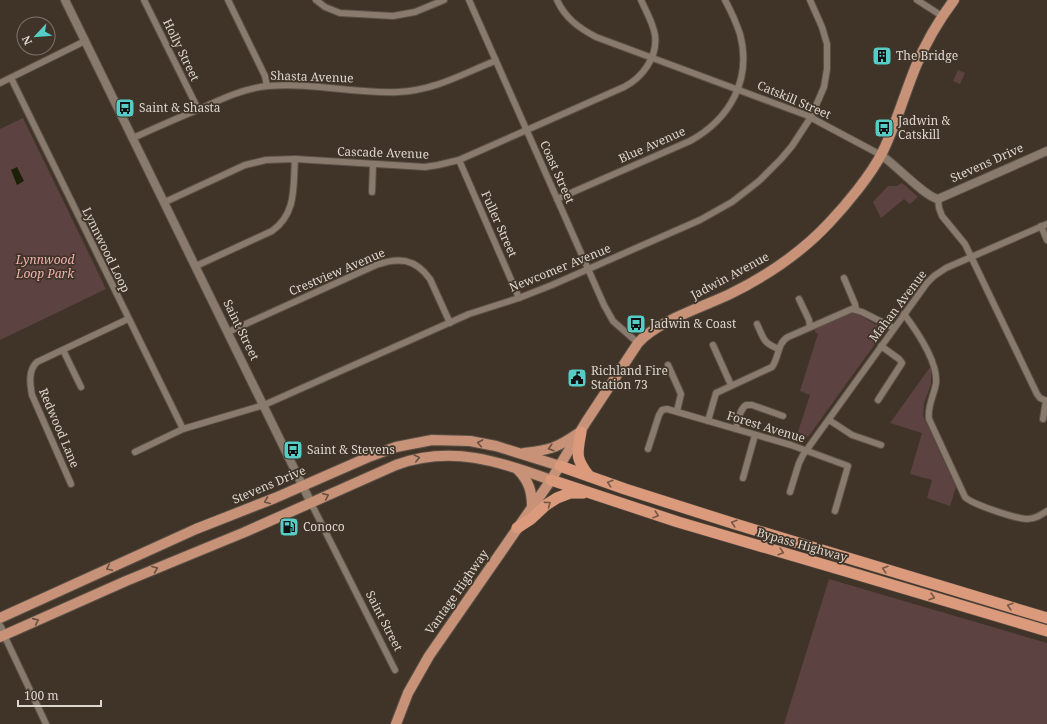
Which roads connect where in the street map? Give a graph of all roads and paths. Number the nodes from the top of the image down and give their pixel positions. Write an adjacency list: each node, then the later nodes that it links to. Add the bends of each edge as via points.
1 (65, 0): 14 (street, Saint Street)
2 (144, 0): 21 (street, Holly Street)
3 (228, 0): 19 (street, via 265,76)
4 (316, 0): 5 (street, via 324,7 340,12 393,16 415,12)
5 (444, 0)
6 (469, 0): 16 (street, Coast Street)
7 (557, 0): 15 (street, Catskill Street, via 568,17 584,31)
8 (641, 0): 15 (street, Cascade Avenue, via 655,35)
9 (725, 0): 20 (street, Blue Avenue, via 739,33 743,54)
10 (810, 0): 22 (street, Newcomer Avenue, via 825,34 828,58 824,87)
11 (917, 0): 13 (street)
12 (954, 0): 13 (main road, Jadwin Avenue)
13 (942, 16): 26 (main road, Jadwin Avenue, via 916,66)
14 (86, 41): 17 (street); 24 (street, Saint Street)
15 (651, 57): 20 (street, Catskill Street); 23 (street, Cascade Avenue, via 645,70 632,83)
16 (495, 60): 19 (street, Shasta Avenue, via 440,84 398,92 290,85); 23 (street, Coast Street)
17 (11, 78): 18 (street); 44 (street, Lynnwood Loop)
18 (0, 83)
19 (267, 86): 21 (street, Shasta Avenue, via 242,92)
20 (738, 90): 22 (street, Catskill Street); 32 (street, Blue Avenue, via 722,117 701,135)
21 (198, 109): 24 (street, Shasta Avenue)
22 (811, 117): 26 (street, Catskill Street); 38 (street, Newcomer Avenue, via 781,159 759,181 732,202 700,220)
23 (526, 130): 28 (street, Cascade Avenue); 32 (street, Coast Street)
24 (133, 138): 33 (street, Saint Street)
25 (1047, 151): 31 (street, Stevens Drive)
26 (881, 155): 31 (street, Catskill Street, via 928,194); 50 (main road, Jadwin Avenue, via 829,224 789,258 749,284 663,324)
27 (295, 159): 29 (street, Cascade Avenue); 33 (street, Cascade Avenue, via 266,160 245,165); 37 (street, via 292,204 280,225 272,232)
28 (459, 160): 29 (street, Cascade Avenue, via 425,167); 40 (street, Fuller Street)
29 (373, 164): 30 (street)
30 (372, 192)
31 (938, 198): 36 (street, via 942,216 963,240)
32 (557, 199): 38 (street, Coast Street)
33 (165, 202): 37 (street, Saint Street)
34 (1044, 225): 35 (street); 36 (street, Mahan Avenue)
35 (1047, 240)
36 (971, 257): 43 (street, Mahan Avenue, via 934,276); 59 (street, via 1037,394)
37 (196, 266): 49 (street, Saint Street)
38 (588, 269): 40 (street, Newcomer Avenue); 50 (street, Coast Street, via 613,320)
39 (844, 278): 42 (street)
40 (519, 298): 45 (street, Newcomer Avenue, via 488,307)
41 (799, 299): 47 (street)
42 (856, 310): 47 (street, via 846,311); 48 (street)
43 (904, 314): 48 (street, Mahan Avenue); 87 (street, via 917,332 934,367 935,385 929,419 965,496 975,503 1023,518 1036,518)
44 (128, 319): 54 (street, Redwood Lane); 66 (street, Lynnwood Loop)
45 (450, 323): 49 (street, Crestview Avenue, via 426,273 411,263 395,260 376,265); 60 (street, Newcomer Avenue)
46 (757, 324): 53 (street, via 766,343)
47 (810, 327): 53 (street, via 784,340)
48 (894, 328): 52 (street, Mahan Avenue)
49 (228, 332): 60 (street, Saint Street)
50 (638, 343): 68 (main road, Jadwin Avenue)
51 (713, 345): 56 (street)
52 (881, 346): 58 (street, via 902,363); 64 (street, Mahan Avenue)
53 (780, 349): 56 (street, via 772,367)
54 (63, 350): 57 (street); 80 (street, Redwood Lane, via 34,365 30,381 32,395)
55 (668, 365): 61 (street, via 681,394)
56 (731, 385): 65 (street, via 716,393)
57 (81, 387)
58 (878, 400)
59 (1046, 401): 63 (street)
60 (264, 405): 66 (street); 81 (street, Saint Street)
61 (677, 411): 65 (street, Forest Avenue); 71 (street, via 666,409 660,413)
62 (783, 416): 67 (street, via 746,405 740,413)
63 (1042, 419)
64 (829, 420): 70 (street, via 855,436); 72 (street, Mahan Avenue)
65 (708, 421): 67 (street, Forest Avenue)
66 (183, 429): 73 (street)
67 (736, 429): 69 (street, Forest Avenue)
68 (581, 432): 74 (main road, one-way to 74, via 551,450); 75 (main road, Jadwin Avenue); 77 (highway, via 578,458)
69 (755, 435): 72 (street, Forest Avenue); 78 (street)
70 (881, 445)
71 (648, 449)
72 (806, 450): 82 (street, Mahan Avenue, via 799,462); 86 (street, Forest Avenue, via 848,466)
73 (135, 452)
74 (518, 453): 75 (main road, Stevens Drive); 81 (main road, Stevens Drive, one-way to 81, via 470,441 420,441 386,450)
75 (560, 466): 77 (highway, Bypass Highway); 79 (main road, Jadwin Avenue)
76 (516, 469): 79 (main road); 84 (main road, one-way to 76, via 396,465 421,457 471,457); 85 (main road, via 529,484)
77 (590, 477): 90 (highway, Bypass Highway, one-way to 77, via 732,523)
78 (743, 478)
79 (551, 480): 83 (highway, Bypass Highway); 85 (main road, Vantage Highway)
80 (71, 484)
81 (303, 486): 84 (street, Saint Street); 89 (main road, Stevens Drive, one-way to 89, via 196,529)
82 (790, 492)
83 (593, 494): 88 (highway, one-way to 83, via 557,498 570,493); 91 (highway, Bypass Highway, one-way to 91, via 678,522)
84 (311, 503): 92 (main road, one-way to 84); 93 (street, Saint Street)
85 (532, 507): 88 (main road, Vantage Highway)
86 (835, 511)
87 (1047, 511)
88 (517, 528): 95 (main road, Vantage Highway, via 423,666)
89 (0, 618)
90 (1047, 618)
91 (1047, 631)
92 (1, 633): 94 (street)
93 (395, 670)
94 (46, 724)
95 (396, 724)

